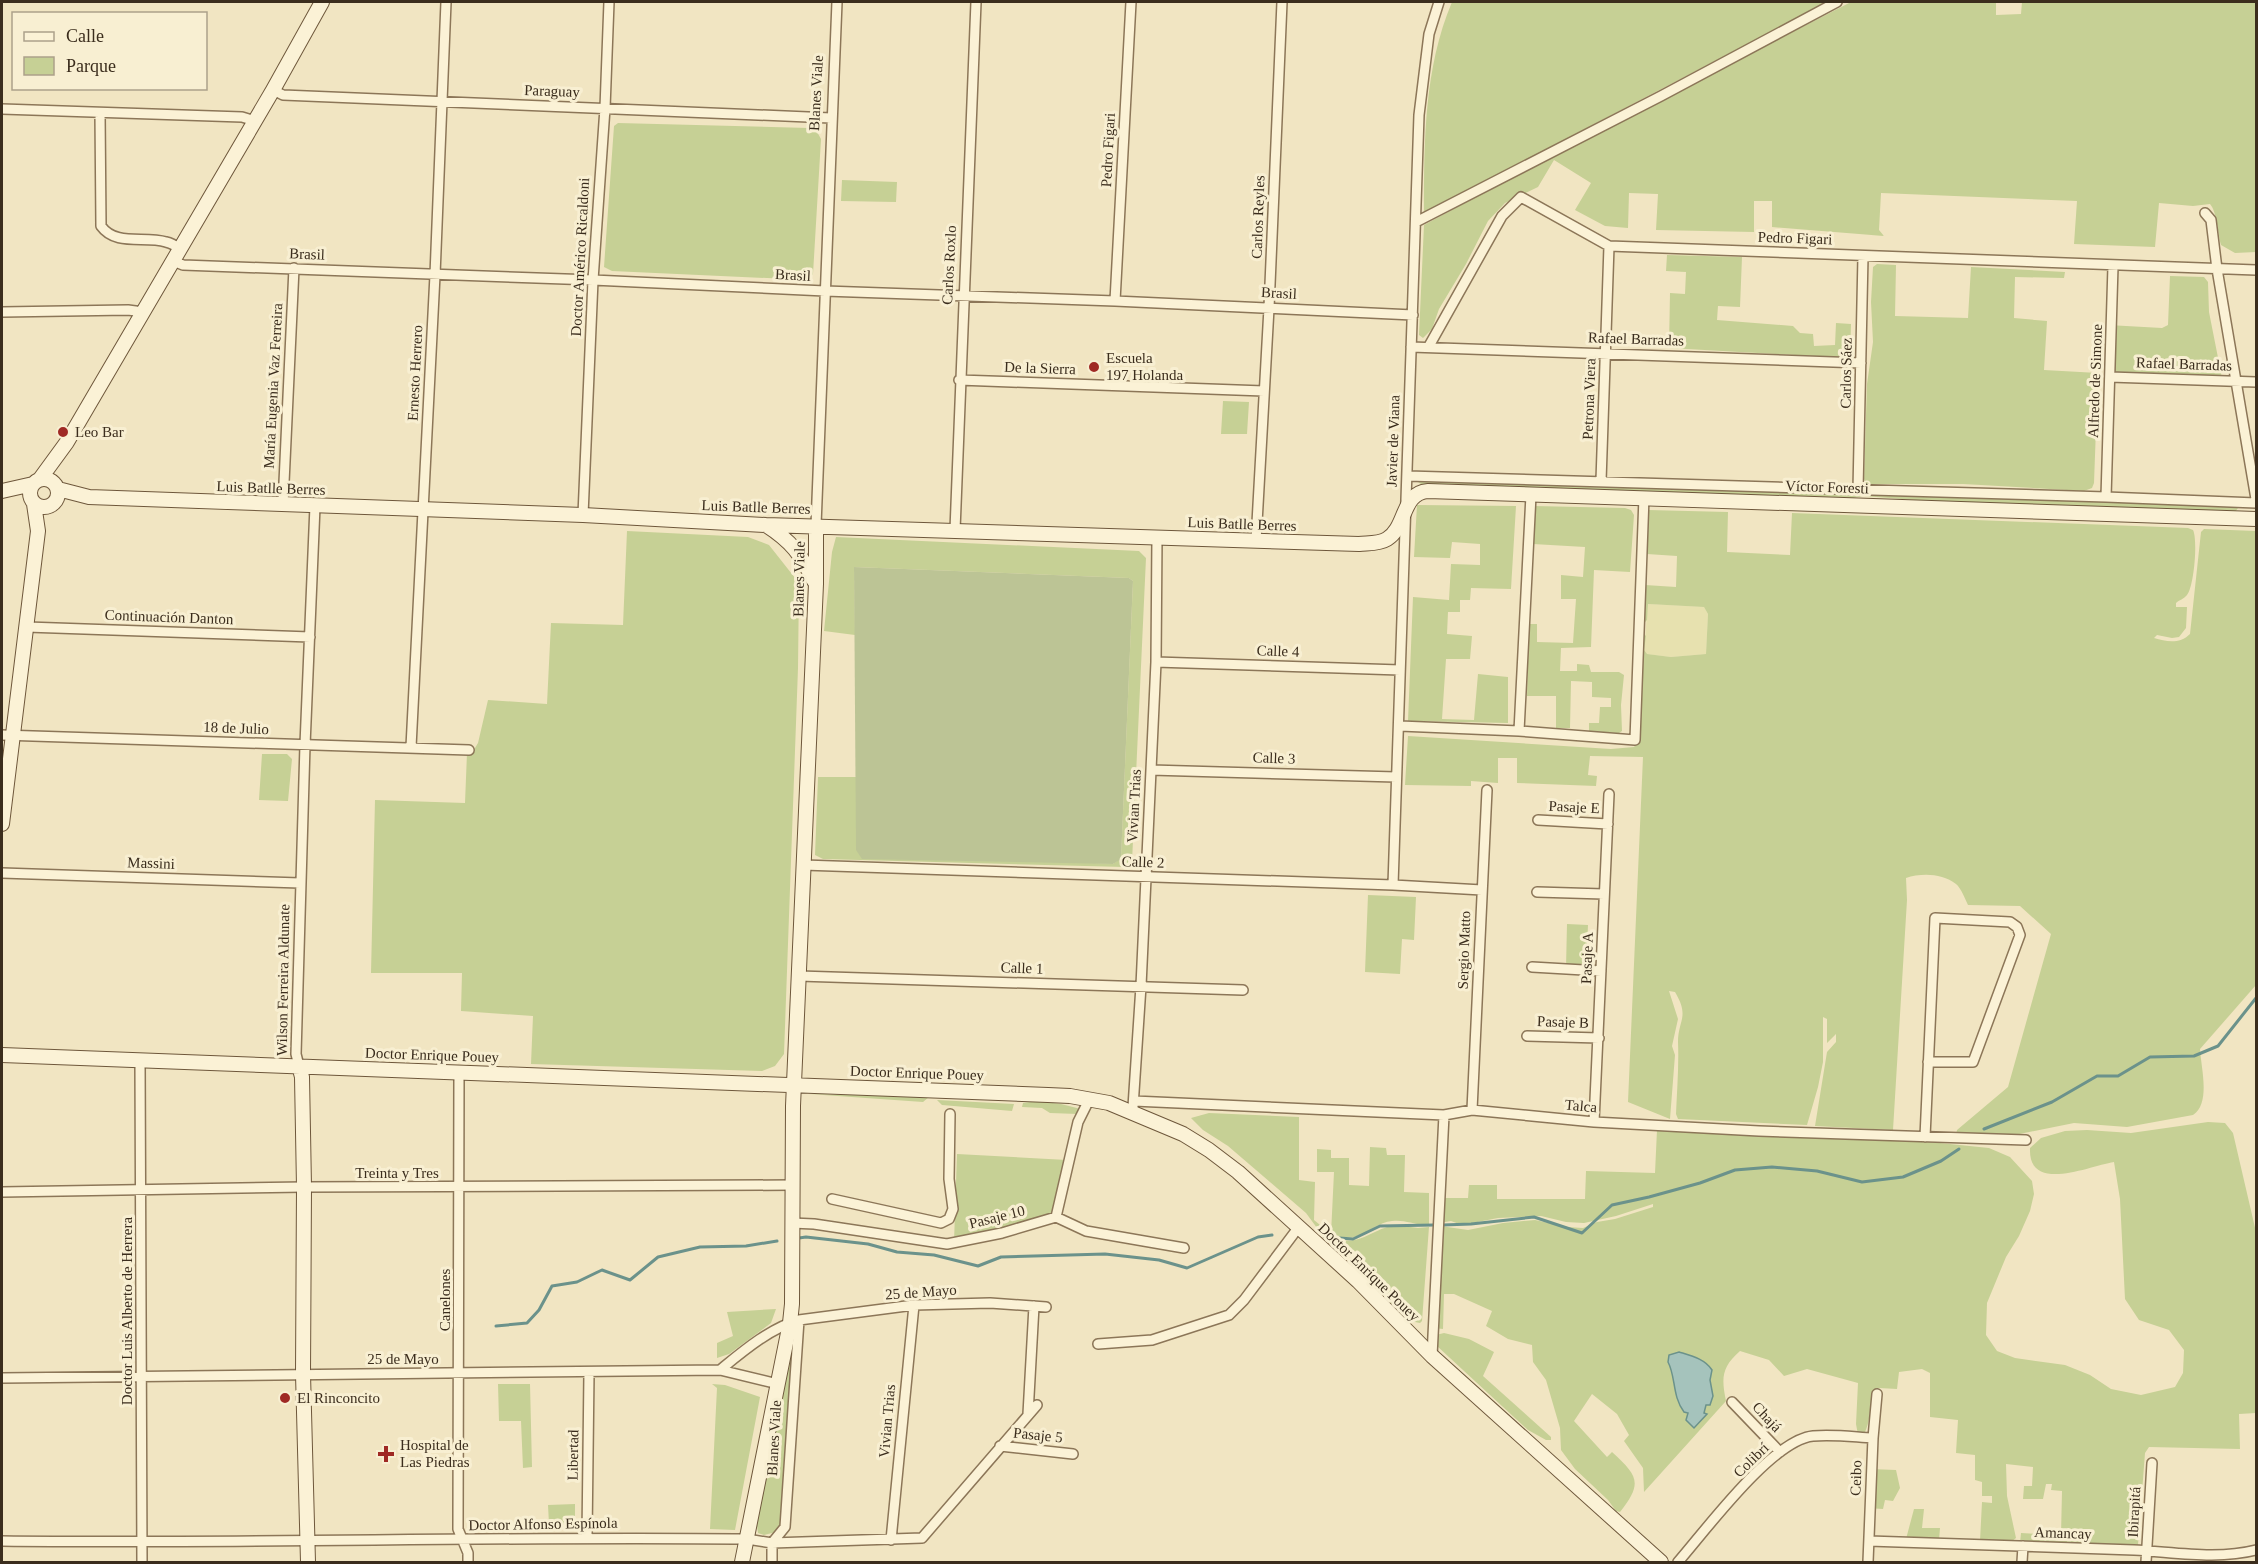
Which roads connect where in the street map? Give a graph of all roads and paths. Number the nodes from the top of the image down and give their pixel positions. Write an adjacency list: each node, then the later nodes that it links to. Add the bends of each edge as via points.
1 (322, 2): 10 (street)
2 (446, 2): 11 (street, Ernesto Herrero)
3 (609, 2): 12 (street, Doctor Américo Ricaldoni)
4 (837, 2): 15 (street, Blanes Viale)
5 (976, 2): 30 (street, Carlos Roxlo)
6 (1131, 2): 31 (street, Pedro Figari)
7 (1282, 2): 32 (street, Carlos Reyles)
8 (1439, 2): 18 (street, Javier de Viana, via 1424,64)
9 (1837, 2): 18 (street)
10 (273, 90): 11 (street, Paraguay, via 283,95); 16 (street)
11 (441, 103): 12 (street, Paraguay); 27 (street, Ernesto Herrero)
12 (604, 108): 15 (street, Paraguay); 28 (street, Doctor Américo Ricaldoni)
13 (2, 109): 14 (street)
14 (100, 113): 16 (street, via 242,117); 20 (street, via 101,226 114,237 166,242)
15 (831, 117): 29 (street, Blanes Viale)
16 (255, 121): 20 (street)
17 (2205, 213): 25 (street, via 2211,220)
18 (1416, 222): 35 (street, Javier de Viana)
19 (1609, 246): 21 (street, Pedro Figari); 37 (street, Pedro Figari, via 1521,197 1502,216); 38 (street, Petrona Viera)
20 (180, 249): 22 (street)
21 (1863, 256): 23 (street, Pedro Figari); 39 (street, Carlos Sáez)
22 (172, 261): 24 (street, Brasil, via 183,265); 34 (street)
23 (2113, 266): 25 (street, Pedro Figari); 40 (street, Alfredo de Simone)
24 (294, 268): 27 (street, Brasil); 58 (street, María Eugenia Vaz Ferreira)
25 (2217, 269): 26 (street, Pedro Figari); 42 (street)
26 (2256, 270)
27 (435, 274): 28 (street, Brasil); 60 (street, Ernesto Herrero)
28 (593, 280): 29 (street, Brasil); 62 (street, Doctor Américo Ricaldoni)
29 (825, 291): 30 (street, Brasil); 65 (street, Blanes Viale)
30 (963, 296): 31 (street, Brasil); 41 (street, Carlos Roxlo)
31 (1115, 301): 32 (street, Brasil)
32 (1269, 308): 35 (street, Brasil); 44 (street, Carlos Reyles)
33 (2, 312): 34 (street)
34 (143, 312): 45 (street)
35 (1413, 315): 36 (street, Javier de Viana)
36 (1411, 346): 37 (street, Rafael Barradas); 46 (street, Javier de Viana)
37 (1429, 346): 38 (street, Rafael Barradas)
38 (1605, 353): 39 (street, Rafael Barradas); 48 (street, Petrona Viera)
39 (1861, 363): 50 (street, Carlos Sáez)
40 (2110, 377): 42 (street, Rafael Barradas); 55 (street, Alfredo de Simone)
41 (959, 380): 44 (street, De la Sierra); 66 (street, Carlos Roxlo)
42 (2236, 381): 43 (street, Rafael Barradas); 56 (street)
43 (2256, 382)
44 (1264, 391): 68 (street, Carlos Reyles)
45 (67, 442): 47 (street); 49 (street)
46 (1408, 476): 48 (street, Víctor Foresti); 61 (street, Javier de Viana)
47 (36, 482): 49 (street, via 48,480); 51 (street); 57 (street, via 30,492)
48 (1601, 482): 50 (street, Víctor Foresti)
49 (56, 486): 53 (street, Luis Batlle Berres); 57 (street, via 57,497)
50 (1858, 490): 55 (street, Víctor Foresti)
51 (3, 491): 57 (street)
52 (1531, 495): 54 (street, Víctor Foresti); 61 (street, Víctor Foresti, via 1420,492); 75 (street)
53 (88, 497): 57 (street, Luis Batlle Berres); 58 (street, Luis Batlle Berres)
54 (1644, 497): 63 (street, Víctor Foresti); 75 (street, via 1635,740)
55 (2106, 497): 56 (street, Víctor Foresti)
56 (2256, 501)
57 (42, 504): 70 (street)
58 (283, 504): 59 (street, Luis Batlle Berres)
59 (315, 506): 60 (street, Luis Batlle Berres); 71 (street, Wilson Ferreira Aldunate)
60 (423, 510): 62 (street, Luis Batlle Berres); 78 (street, Ernesto Herrero)
61 (1406, 510): 68 (street, Luis Batlle Berres, via 1395,532 1382,541); 73 (street, Javier de Viana)
62 (583, 515): 64 (street, Luis Batlle Berres)
63 (2256, 519)
64 (766, 525): 65 (street, Luis Batlle Berres); 69 (street, via 790,542)
65 (816, 525): 66 (street, Luis Batlle Berres); 69 (street, Blanes Viale)
66 (955, 530): 67 (street, Luis Batlle Berres)
67 (1157, 537): 68 (street, Luis Batlle Berres); 72 (street, Vivian Trias)
68 (1256, 542)
69 (816, 585): 87 (street, Blanes Viale)
70 (27, 627): 71 (street, Continuación Danton); 76 (street)
71 (310, 637): 77 (street, Wilson Ferreira Aldunate)
72 (1156, 662): 73 (street, Calle 4); 80 (street, Vivian Trias)
73 (1400, 670): 74 (street, Javier de Viana)
74 (1400, 726): 75 (street); 81 (street, Javier de Viana)
75 (1519, 730)
76 (7, 735): 77 (street, 18 de Julio); 85 (street)
77 (305, 745): 78 (street, 18 de Julio); 90 (street, Wilson Ferreira Aldunate)
78 (411, 747): 79 (street, 18 de Julio)
79 (469, 750)
80 (1151, 770): 81 (street, Calle 3); 89 (street, Vivian Trias)
81 (1396, 777): 91 (street, Javier de Viana)
82 (1487, 790): 92 (street, Sergio Matto)
83 (1609, 794): 86 (street, Pasaje A)
84 (1538, 820): 86 (street, Pasaje E)
85 (2, 824)
86 (1608, 824): 94 (street, Pasaje A)
87 (803, 865): 89 (street, Calle 2); 97 (street, Blanes Viale)
88 (2, 873): 90 (street, Massini)
89 (1145, 877): 91 (street, Calle 2); 98 (street, Vivian Trias)
90 (300, 883): 105 (street, Wilson Ferreira Aldunate, via 296,1054)
91 (1393, 885): 92 (street, Calle 2)
92 (1482, 890): 110 (street, Sergio Matto)
93 (1537, 892): 94 (street)
94 (1604, 894): 96 (street, Pasaje A)
95 (1532, 967): 96 (street)
96 (1601, 971): 101 (street, Pasaje A)
97 (799, 976): 98 (street, Calle 1); 107 (street, Blanes Viale)
98 (1141, 986): 99 (street, Calle 1); 109 (street, Vivian Trias)
99 (1243, 990)
100 (1527, 1036): 101 (street, Pasaje B)
101 (1599, 1038): 113 (street, Pasaje A)
102 (2, 1055): 103 (street, Doctor Enrique Pouey)
103 (140, 1060): 105 (street, Doctor Enrique Pouey); 119 (street, Doctor Luis Alberto de Herrera)
104 (1928, 1062): 104 (street, via 1935,918 2010,922 2020,935 1973,1062); 114 (street)
105 (299, 1066): 106 (street, Doctor Enrique Pouey); 117 (street, Wilson Ferreira Aldunate)
106 (459, 1072): 107 (street, Doctor Enrique Pouey); 118 (street, Canelones)
107 (794, 1086): 108 (street, Doctor Enrique Pouey, via 1037,1094); 116 (street, Blanes Viale)
108 (1089, 1100): 109 (street, Doctor Enrique Pouey); 122 (street, via 1078,1122)
109 (1133, 1107): 112 (street, Talca); 125 (street, Doctor Enrique Pouey, via 1209,1150)
110 (1472, 1110): 112 (street, Talca); 113 (street, Talca)
111 (950, 1114): 121 (street, via 950,1219 941,1223)
112 (1444, 1115): 132 (street)
113 (1594, 1122): 114 (street, Talca)
114 (1925, 1137): 115 (street, Talca)
115 (2026, 1140)
116 (793, 1185): 118 (street, Treinta y Tres); 123 (street, Blanes Viale)
117 (304, 1187): 118 (street, Treinta y Tres); 119 (street, Treinta y Tres); 135 (street, Wilson Ferreira Aldunate)
118 (460, 1188): 136 (street, Canelones)
119 (141, 1189): 120 (street, Treinta y Tres); 137 (street, Doctor Luis Alberto de Herrera)
120 (2, 1192)
121 (832, 1199)
122 (1056, 1217): 124 (street, Pasaje 10, via 947,1244); 126 (street, via 1086,1231)
123 (792, 1223): 124 (street, Pasaje 10); 124 (street, Pasaje 10); 130 (street, Blanes Viale)
124 (814, 1224)
125 (1298, 1228): 131 (street, via 1229,1315 1152,1340); 132 (street, Doctor Enrique Pouey, via 1358,1281)
126 (1184, 1248)
127 (914, 1305): 128 (street, 25 de Mayo); 130 (street, 25 de Mayo); 152 (street, Vivian Trias)
128 (1034, 1306): 129 (street, 25 de Mayo); 143 (street)
129 (1046, 1307)
130 (794, 1322): 133 (street, 25 de Mayo); 139 (street, Blanes Viale); 157 (street, Blanes Viale, via 785,1527)
131 (1098, 1344)
132 (1432, 1356): 166 (street, Doctor Enrique Pouey)
133 (720, 1370): 134 (street, 25 de Mayo); 139 (street)
134 (590, 1373): 136 (street, 25 de Mayo); 149 (street, Libertad)
135 (303, 1374): 136 (street, 25 de Mayo); 137 (street, 25 de Mayo); 154 (street, Wilson Ferreira Aldunate)
136 (460, 1374): 151 (street, Canelones, via 458,1529)
137 (142, 1375): 138 (street, 25 de Mayo); 156 (street, Doctor Luis Alberto de Herrera)
138 (2, 1378)
139 (778, 1384): 150 (street, Blanes Viale)
140 (1877, 1394): 144 (street, Ceibo)
141 (1732, 1402): 146 (street, Chajá)
142 (1037, 1404): 143 (street, Doctor Alfonso Espínola)
143 (1028, 1415): 145 (street, Doctor Alfonso Espínola)
144 (1873, 1438): 146 (street, Colibrí, via 1813,1436 1797,1440); 155 (street, Ceibo)
145 (1000, 1446): 147 (street, Pasaje 5); 152 (street, Doctor Alfonso Espínola, via 922,1538)
146 (1780, 1452): 167 (street, Colibrí, via 1758,1470)
147 (1073, 1454)
148 (2152, 1463): 160 (street, Ibirapitá)
149 (587, 1537): 150 (street, Doctor Alfonso Espínola); 151 (street, Doctor Alfonso Espínola)
150 (747, 1539): 157 (street, Doctor Alfonso Espínola); 164 (street, Blanes Viale)
151 (463, 1540): 154 (street, Doctor Alfonso Espínola); 163 (street, Canelones)
152 (891, 1540): 157 (street, Doctor Alfonso Espínola)
153 (2, 1541): 156 (street, Doctor Alfonso Espínola)
154 (308, 1541): 156 (street, Doctor Alfonso Espínola); 162 (street, Wilson Ferreira Aldunate)
155 (1869, 1541): 158 (street, Amancay); 168 (street, Ceibo)
156 (142, 1543): 161 (street, Doctor Luis Alberto de Herrera)
157 (772, 1543): 165 (street, Blanes Viale)
158 (2023, 1546): 160 (street, Amancay); 169 (street)
159 (2256, 1550): 160 (street, Amancay, via 2199,1555)
160 (2147, 1551): 170 (street, Ibirapitá)
161 (142, 1563)
162 (308, 1563)
163 (468, 1563)
164 (742, 1563)
165 (772, 1563)
166 (1661, 1563)
167 (1678, 1563)
168 (1868, 1563)
169 (2022, 1563)
170 (2146, 1563)

